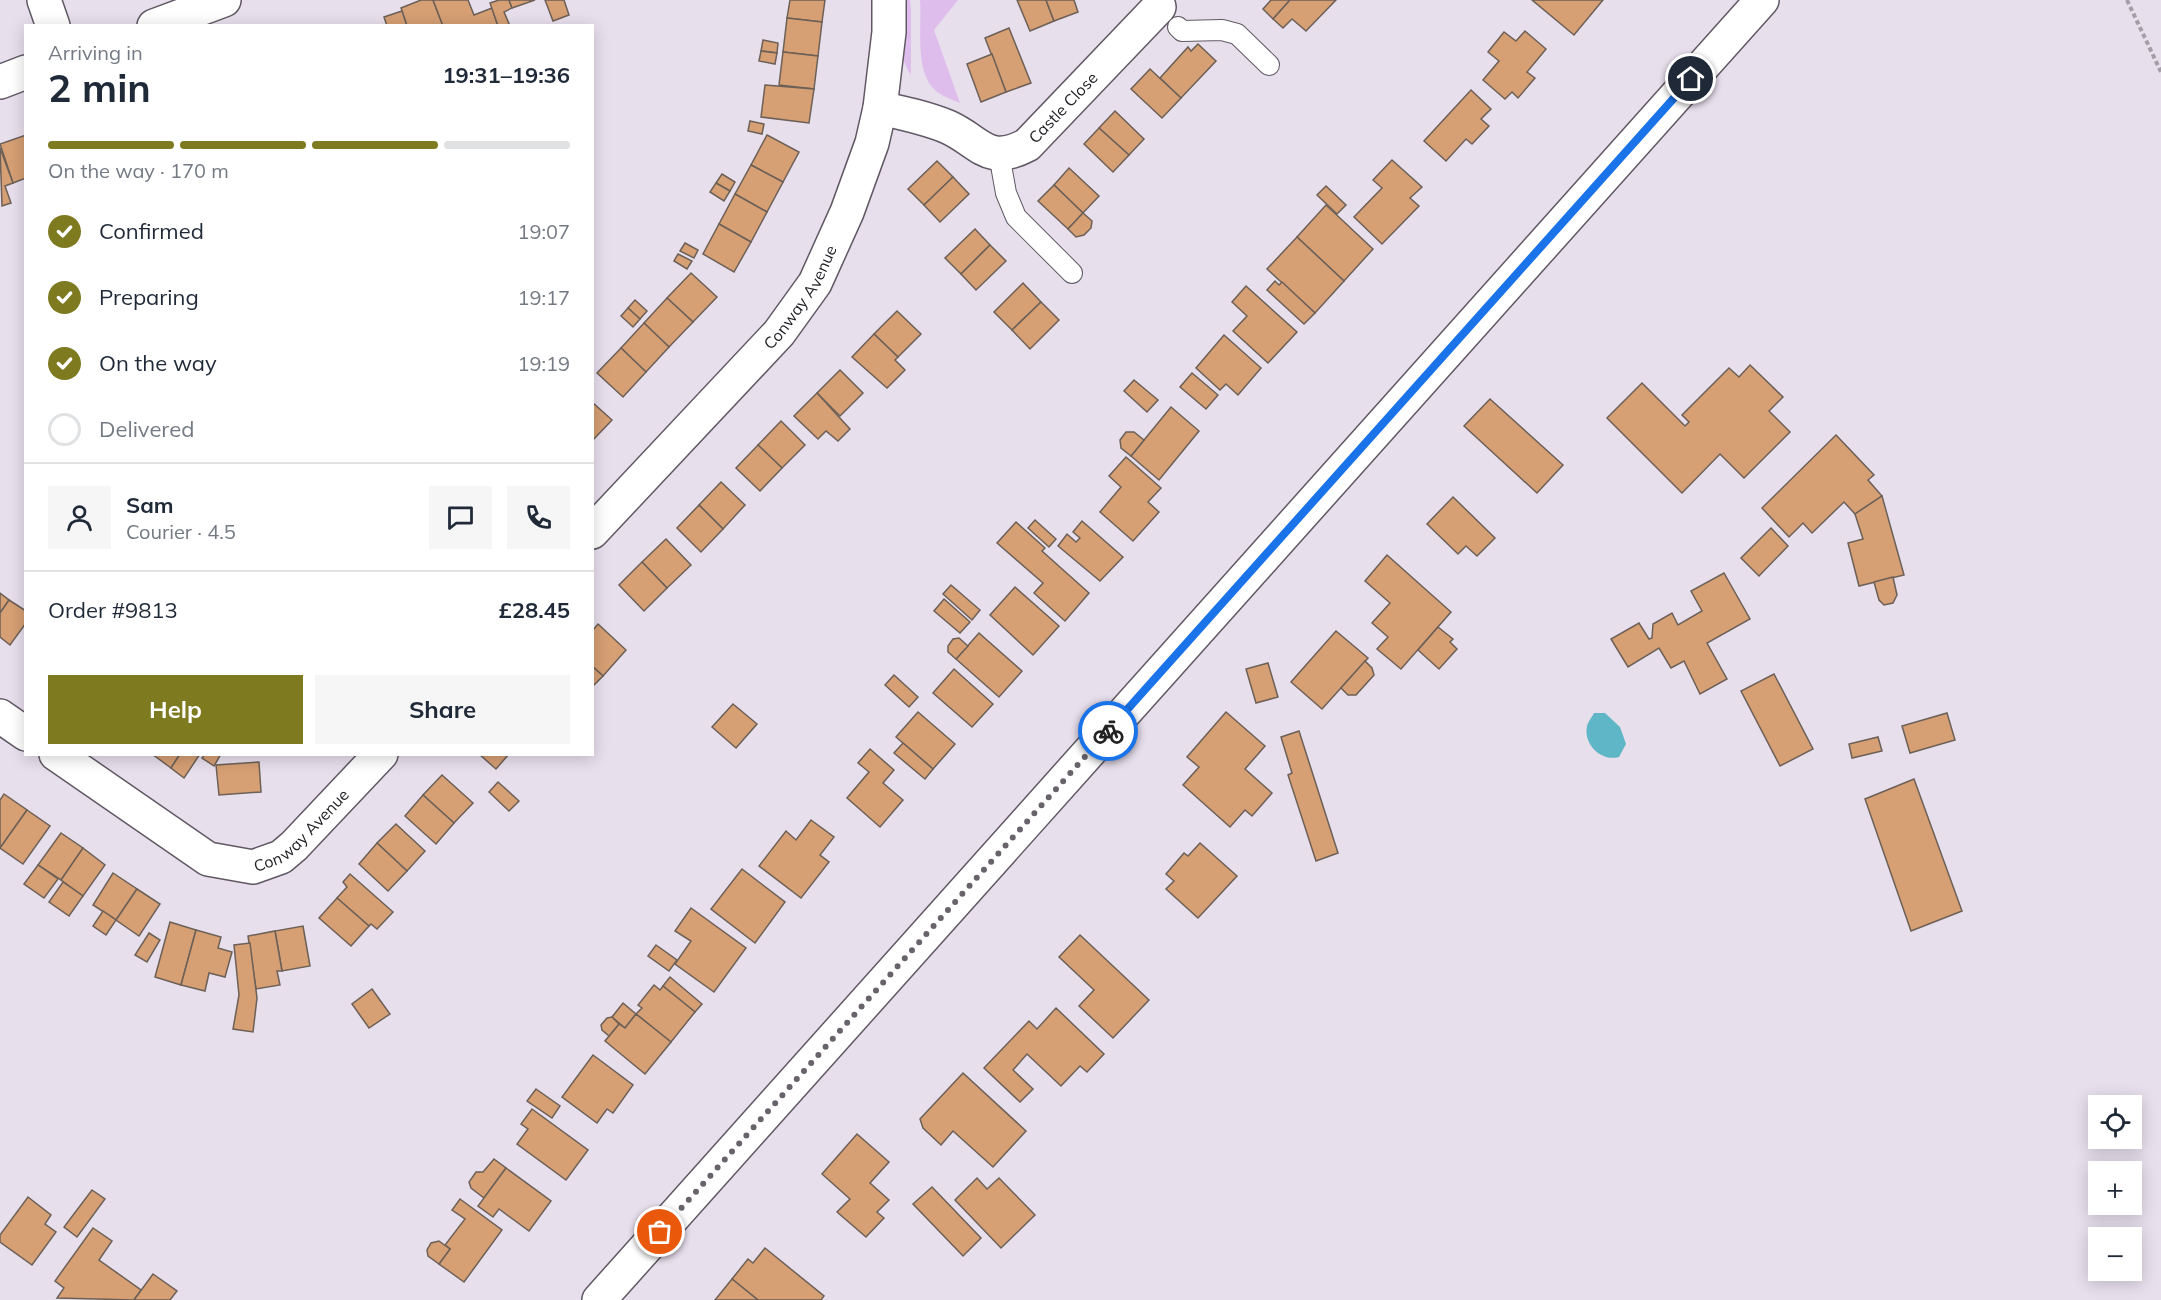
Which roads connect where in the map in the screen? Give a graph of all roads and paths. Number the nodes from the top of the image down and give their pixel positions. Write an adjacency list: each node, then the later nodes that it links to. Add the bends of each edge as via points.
1 (44, 0): 7 (street)
2 (224, 0): 8 (street)
3 (889, 0): 13 (street, Conway Avenue)
4 (1762, 0): 21 (street)
5 (2127, 0): 10 (path)
6 (1163, 11): 9 (lane, via 1182,31 1222,30 1237,34); 14 (street, Castle Close, via 1027,145 1009,155)
7 (52, 24)
8 (159, 24)
9 (1269, 64)
10 (2161, 72)
11 (24, 73): 12 (street)
12 (0, 82)
13 (880, 108): 14 (street, via 949,128 984,150); 16 (street, Conway Avenue, via 847,212 819,275 798,308 759,355)
14 (999, 154): 15 (lane, via 1006,193 1016,217)
15 (1072, 273)
16 (594, 530)
17 (0, 716): 18 (street)
18 (24, 733)
19 (59, 756): 20 (street, Conway Avenue, via 208,859 253,867 281,857 294,846)
20 (379, 756)
21 (598, 1300)

